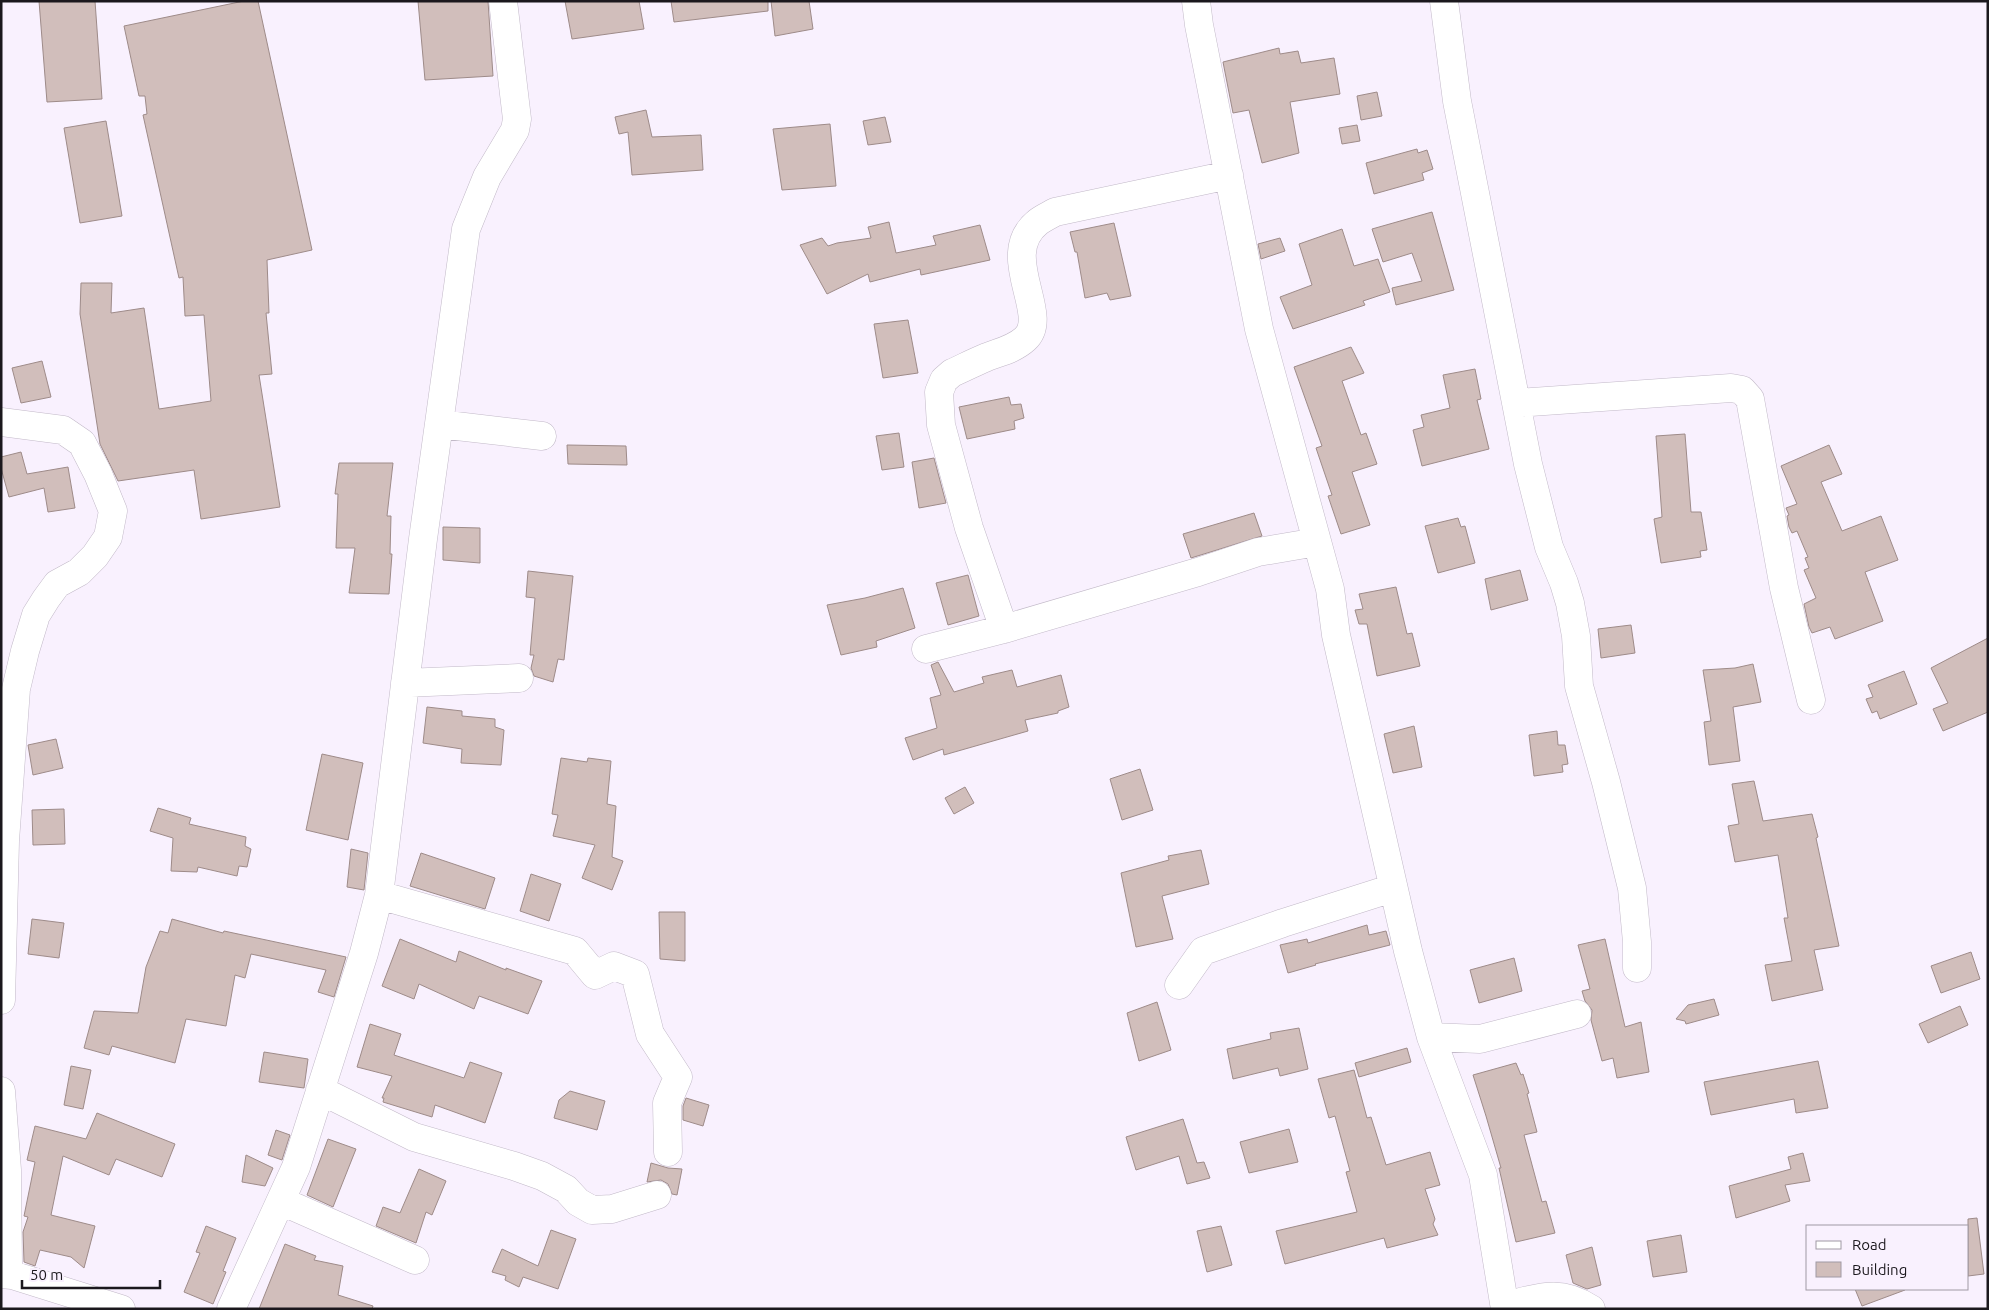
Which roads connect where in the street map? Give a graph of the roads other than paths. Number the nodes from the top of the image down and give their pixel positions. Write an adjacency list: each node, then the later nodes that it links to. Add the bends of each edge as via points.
1 (503, 1): 7 (street, via 517,119 515,130 487,177 466,229)
2 (1196, 1): 4 (street)
3 (1444, 1): 5 (street, via 1457,101)
4 (1229, 176): 9 (street, via 1259,329); 10 (street, via 1055,212 1038,222 1028,234 1022,250 1033,320 1030,332 1009,350 952,373 944,380 939,392 941,425 969,528)
5 (1517, 403): 14 (street, via 1731,388 1742,390 1750,398 1784,588); 17 (street, via 1549,547 1570,603 1579,686 1632,888)
6 (1, 422): 19 (street, via 63,430 82,443 113,511 108,536 95,556 79,572 57,584 36,615 16,689 5,841)
7 (439, 424): 8 (street); 13 (street)
8 (542, 436)
9 (1317, 542): 10 (street, via 1258,552); 15 (street, via 1330,589 1336,635)
10 (1004, 629): 11 (street)
11 (926, 649)
12 (518, 678): 13 (street)
13 (405, 683): 16 (street)
14 (1811, 700)
15 (1393, 888): 18 (street, via 1203,951); 21 (street)
16 (379, 895): 22 (street); 24 (street, via 575,951 595,975 614,966 635,974 650,1034 678,1077 666,1103)
17 (1637, 968)
18 (1179, 985)
19 (1, 1000)
20 (1577, 1014): 21 (street, via 1480,1039)
21 (1431, 1037): 29 (street, via 1483,1174)
22 (320, 1090): 25 (street, via 414,1137 542,1176 566,1189 578,1202 592,1210 612,1209); 26 (street, via 296,1167)
23 (1, 1092): 28 (street, via 7,1170)
24 (668, 1152)
25 (657, 1195)
26 (281, 1201): 27 (street); 31 (street)
27 (415, 1260)
28 (7, 1275): 30 (street)
29 (1505, 1307): 32 (street, via 1546,1296 1561,1296 1579,1301)
30 (121, 1309)
31 (231, 1309)
32 (1590, 1309)

